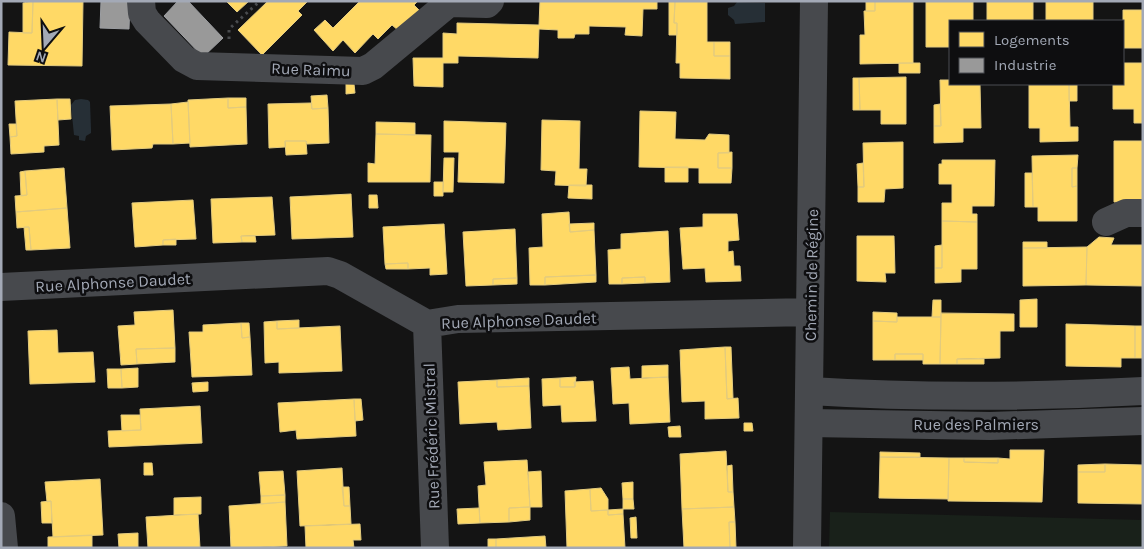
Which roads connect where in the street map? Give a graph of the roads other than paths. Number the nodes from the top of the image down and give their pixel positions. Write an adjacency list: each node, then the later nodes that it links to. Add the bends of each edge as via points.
1 (141, 1): 2 (street, Rue Raimu, via 147,21 184,59 197,66 363,71 449,3 487,4)
2 (490, 1)
3 (814, 1): 7 (street, Chemin de Régine)
4 (1143, 213): 5 (street, via 1126,213)
5 (1106, 222)
6 (1, 288): 8 (street, Rue Alphonse Daudet, via 328,271)
7 (810, 312): 8 (street, Rue Alphonse Daudet, via 458,319); 10 (street, Chemin de Régine)
8 (427, 324): 15 (street, Rue Frédéric Mistral)
9 (1143, 390): 10 (street, Rue des Palmiers, via 990,396)
10 (810, 391): 12 (street, Chemin de Régine)
11 (1143, 421): 12 (street, Rue des Palmiers, via 990,426)
12 (809, 423): 16 (street, Chemin de Régine)
13 (1, 516): 14 (street)
14 (4, 548)
15 (436, 548)
16 (807, 548)

